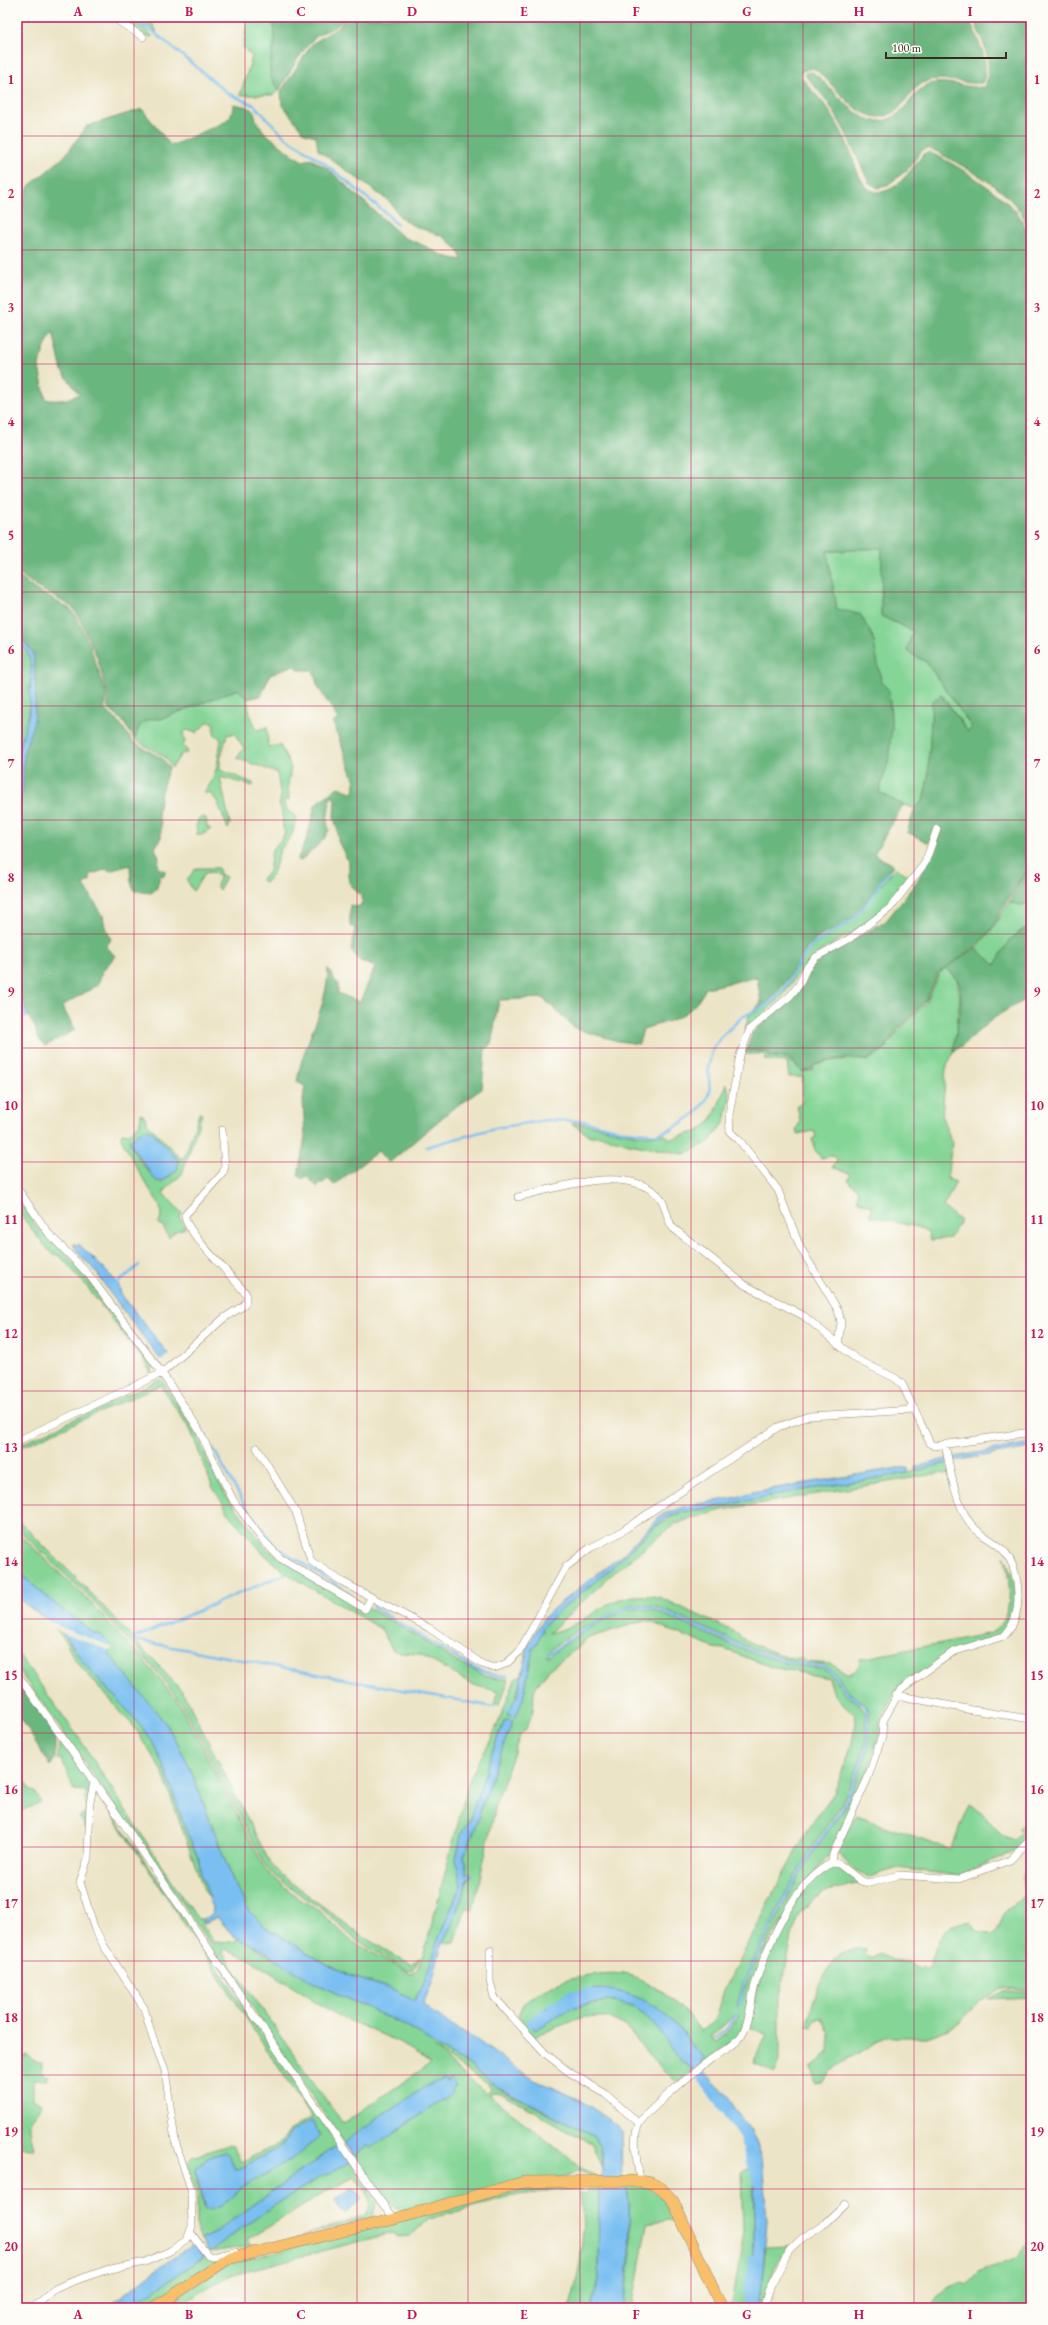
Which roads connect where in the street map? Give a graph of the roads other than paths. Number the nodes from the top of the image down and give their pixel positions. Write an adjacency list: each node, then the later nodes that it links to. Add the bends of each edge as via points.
1 (112, 17): 2 (street)
2 (143, 37)
3 (937, 829): 7 (street, via 925,863 890,908 849,939 816,957 790,996 750,1029 740,1055 729,1115 730,1132 778,1190 800,1247 838,1310 841,1322)
4 (222, 1130): 8 (street, via 225,1167 223,1173 185,1215 185,1219 192,1232 242,1288 246,1294 246,1301)
5 (17, 1188): 8 (street, via 49,1234 89,1275)
6 (518, 1196): 7 (street, via 609,1178 646,1188 658,1196 667,1221 673,1228 745,1285 804,1316)
7 (838, 1345): 9 (street, via 856,1359 895,1378 902,1384)
8 (162, 1373): 11 (street); 14 (street, via 198,1428 233,1500 261,1538 280,1558 365,1609)
9 (915, 1410): 12 (street, via 930,1443 934,1446); 14 (street, via 809,1416 778,1427 616,1535 576,1558 566,1567 523,1647 513,1659 500,1666 494,1668 482,1664 429,1628)
10 (1031, 1432): 12 (street)
11 (17, 1441)
12 (946, 1444): 16 (street, via 965,1514 978,1533 1006,1553 1017,1584 1016,1613 1010,1630 1004,1636 953,1652 904,1685)
13 (257, 1448): 14 (street, via 296,1512 311,1561)
14 (371, 1598)
15 (17, 1674): 18 (street)
16 (896, 1695): 17 (street); 20 (street, via 883,1721 882,1736 867,1780 833,1854)
17 (1031, 1719)
18 (94, 1782): 25 (street); 26 (street, via 90,1802 88,1858 80,1882 94,1927 144,2008 165,2070 175,2141 191,2189)
19 (1031, 1839): 20 (street, via 1010,1860 959,1879 899,1875 869,1883 861,1881 839,1864)
20 (832, 1862): 22 (street, via 816,1873 803,1888 770,1944 742,2034 733,2045 705,2065)
21 (490, 1950): 22 (street, via 491,1989 494,1997 546,2054 569,2072 610,2097)
22 (639, 2123): 23 (street, via 636,2145)
23 (640, 2181): 25 (main road, via 524,2182); 30 (main road, via 661,2188 673,2201)
24 (845, 2204): 31 (street, via 823,2225 800,2239 789,2251 768,2291)
25 (395, 2219): 27 (main road)
26 (191, 2233): 27 (street, via 208,2256 243,2250); 28 (street, via 182,2244 158,2256 68,2283 45,2296)
27 (256, 2252): 29 (main road, via 228,2259)
28 (33, 2308)
29 (154, 2308)
30 (722, 2308)
31 (764, 2308)

